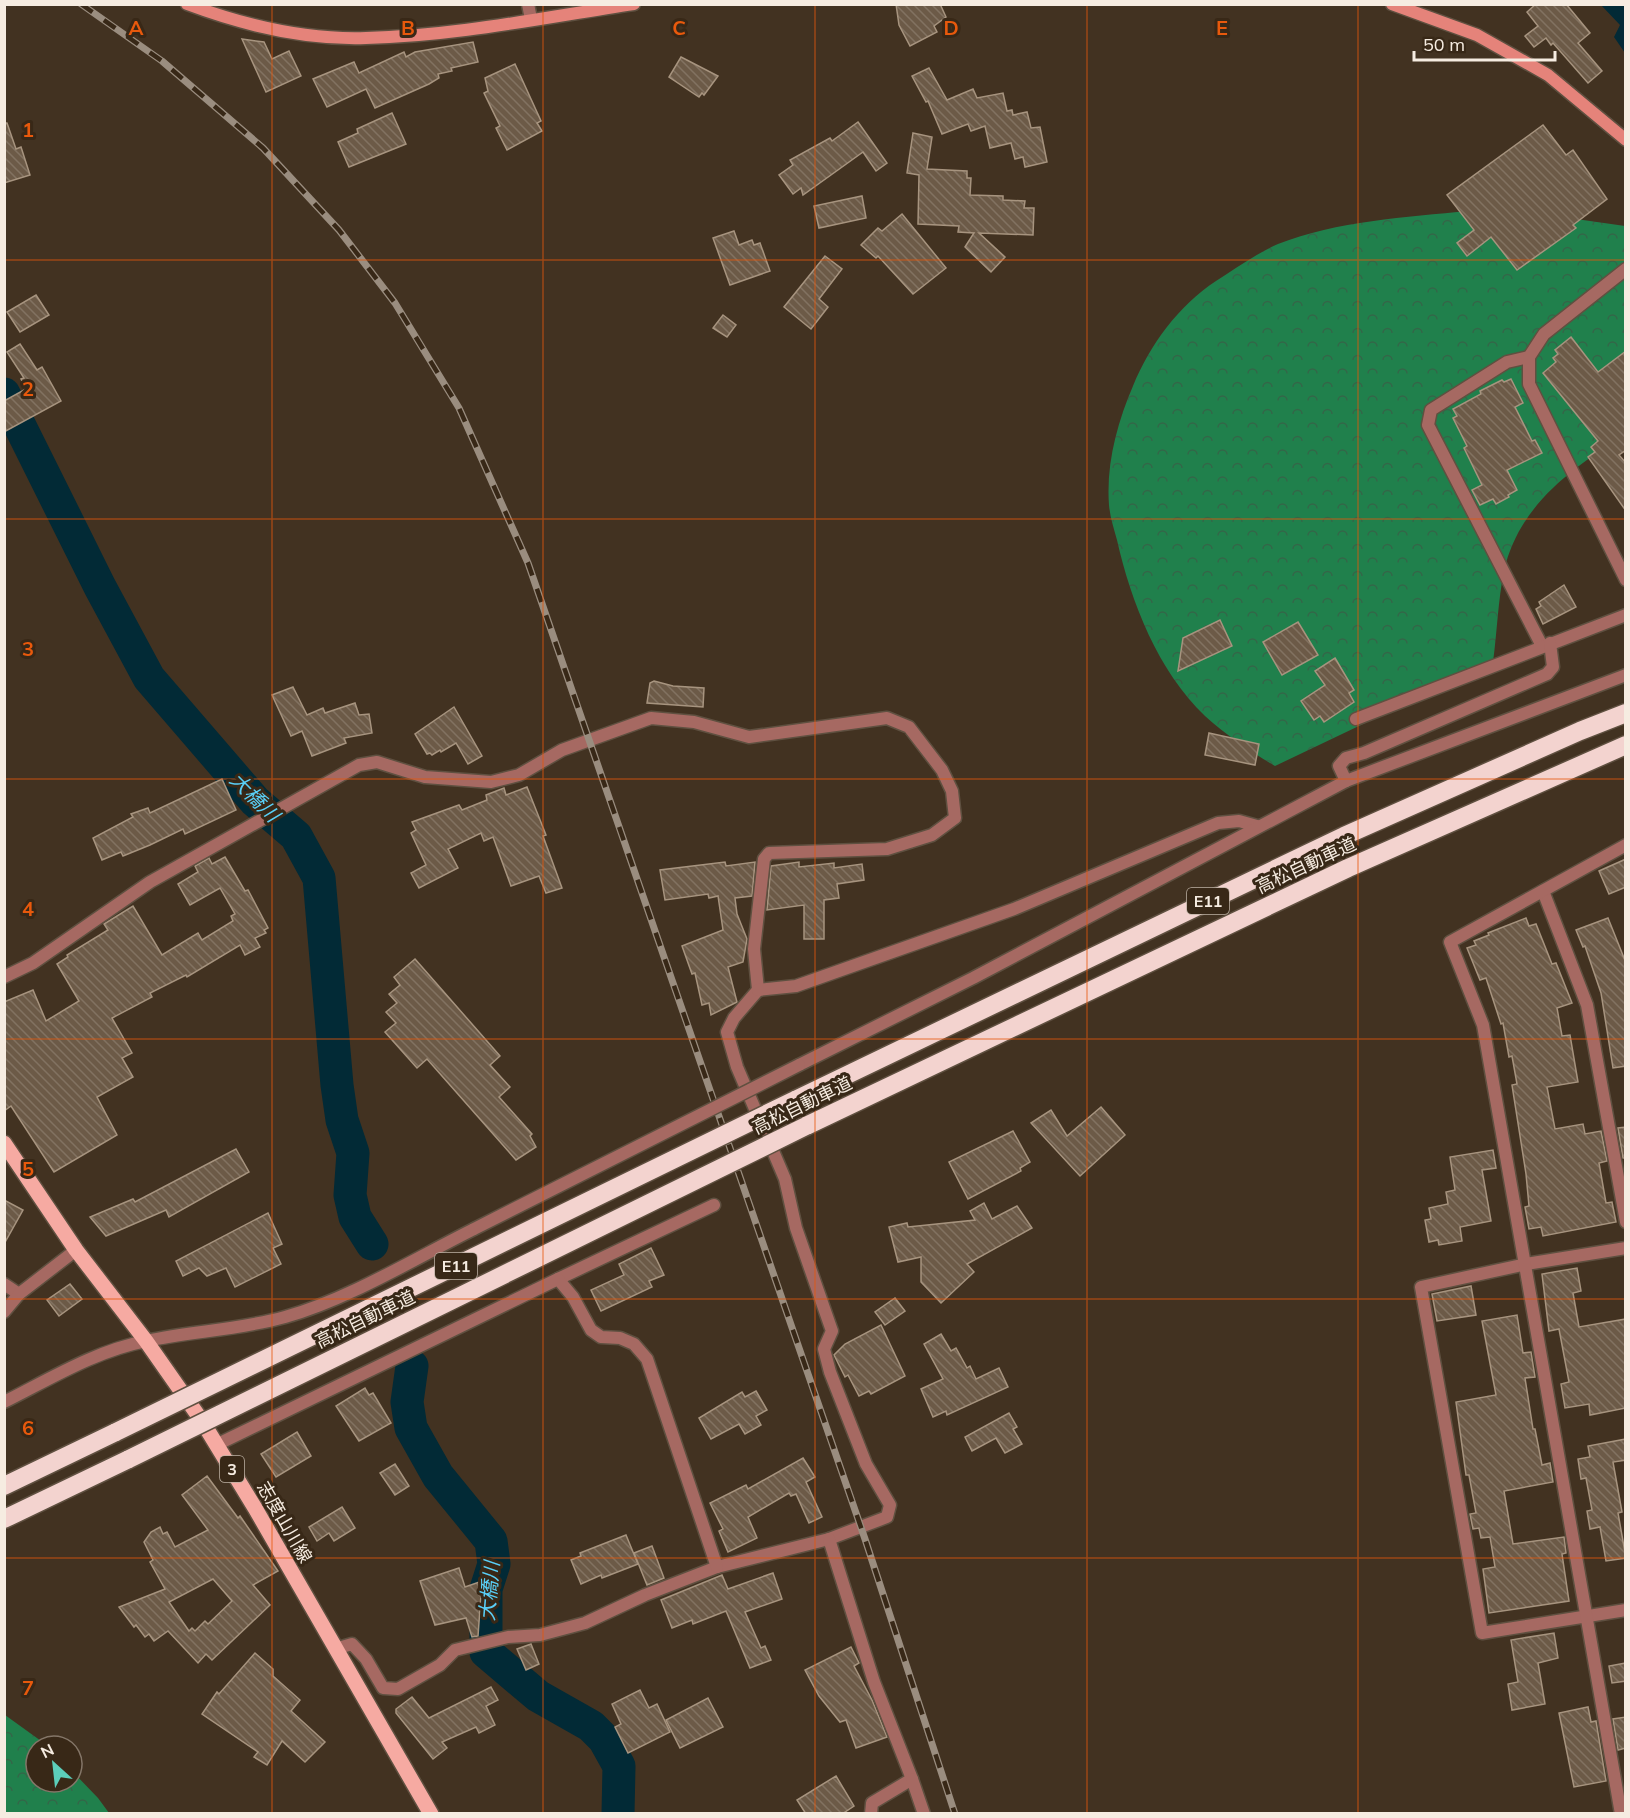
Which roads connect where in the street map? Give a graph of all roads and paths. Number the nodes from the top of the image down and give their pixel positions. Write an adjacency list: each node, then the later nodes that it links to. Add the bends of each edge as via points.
1 (187, 4): 6 (main road, via 288,32 364,38 440,33)
2 (528, 4): 6 (street)
3 (634, 4): 5 (main road)
4 (1392, 4): 7 (main road, via 1477,35 1548,75)
5 (585, 8): 6 (main road)
6 (531, 19)
7 (1626, 141)
8 (1626, 269): 9 (street, via 1544,334)
9 (1529, 357): 10 (street, via 1529,384 1534,398); 12 (street, via 1507,362 1431,410 1428,425)
10 (1626, 580)
11 (1626, 615): 12 (street)
12 (1546, 645): 15 (street); 17 (street, via 1553,667 1547,674 1346,758 1339,766)
13 (1626, 675): 17 (street)
14 (1626, 713): 36 (highway, 高松自動車道 / E11, bridge, via 1344,836)
15 (1356, 719)
16 (1626, 745): 37 (highway, 高松自動車道 / E11, bridge, via 1348,868 806,1126)
17 (1346, 781): 18 (street)
18 (1257, 826): 22 (street, via 1239,820 1218,823 1014,909 796,986); 33 (street, bridge, via 1014,957 336,1298 285,1317)
19 (1626, 845): 20 (street)
20 (1543, 891): 25 (street, via 1587,1005); 28 (street, via 1450,942 1484,1025)
21 (4, 977): 22 (street, via 33,963 150,882 359,765 376,762 425,777 491,782 519,775 562,750 651,718 694,722 749,737 887,718 909,727 942,770 952,791 955,818 933,835 887,849 768,853 764,859 754,949)
22 (758, 990): 38 (street, via 727,1032 737,1067 785,1179 796,1228 832,1331 825,1349 830,1372 866,1464 890,1505 887,1517)
23 (4, 1143): 27 (main road, 志度山川線 / 3)
24 (714, 1205): 29 (street)
25 (1626, 1222)
26 (1626, 1248): 28 (street)
27 (76, 1250): 31 (street); 33 (main road, 志度山川線 / 3)
28 (1526, 1264): 41 (street); 41 (street, via 1421,1287 1482,1633)
29 (558, 1280): 35 (street); 39 (street, via 573,1297 591,1330 634,1344 647,1359)
30 (4, 1284): 31 (street)
31 (19, 1294): 32 (street)
32 (4, 1312)
33 (146, 1341): 34 (street, via 91,1358); 35 (main road, 志度山川線 / 3)
34 (4, 1402)
35 (216, 1445): 42 (main road, 志度山川線 / 3)
36 (4, 1486)
37 (4, 1519)
38 (829, 1539): 39 (street); 43 (street, via 874,1682)
39 (717, 1567): 42 (street, via 585,1623 455,1650 440,1665 398,1689 383,1688 352,1644)
40 (1626, 1610): 41 (street)
41 (1586, 1616): 47 (street)
42 (335, 1649): 44 (main road, 志度山川線 / 3)
43 (912, 1779): 45 (street, via 872,1803); 46 (street)
44 (431, 1814)
45 (871, 1814)
46 (924, 1814)
47 (1621, 1814)

